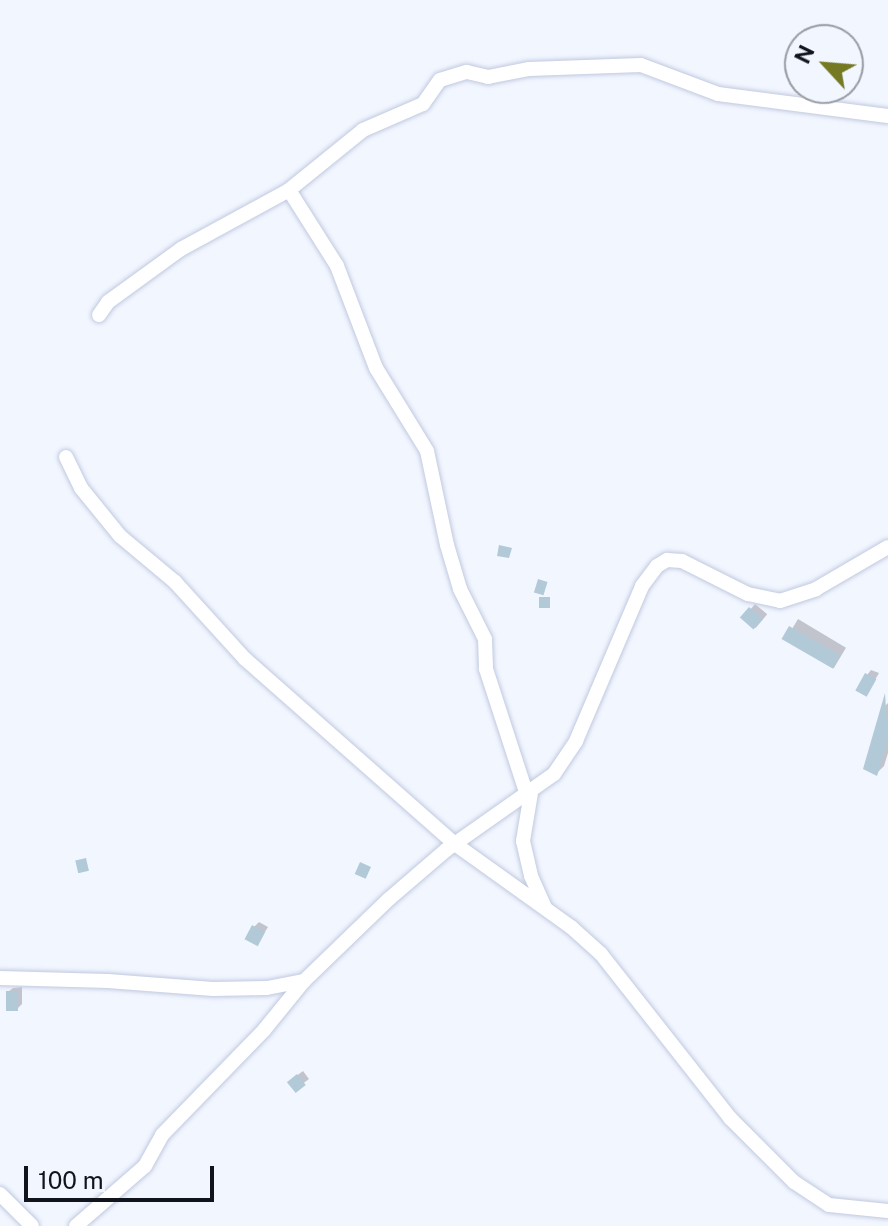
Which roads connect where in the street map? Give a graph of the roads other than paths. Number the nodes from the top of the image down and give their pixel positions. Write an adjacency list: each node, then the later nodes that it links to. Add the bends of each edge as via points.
1 (888, 116): 2 (street, via 718,94 641,65 529,69 488,77 467,72 440,80 423,104 363,130)
2 (289, 190): 3 (street, via 181,249 108,302); 6 (street, via 337,266 376,368 427,451 460,589 485,639 486,669)
3 (99, 315)
4 (66, 457): 7 (street, via 81,488 120,536 168,575 278,689)
5 (888, 547): 6 (street, via 816,589 780,601 748,594 682,561 657,566 638,595 576,741 562,765)
6 (529, 794): 7 (street); 8 (street, via 523,841)
7 (455, 844): 8 (street); 10 (street, via 398,890)
8 (545, 908): 12 (street, via 617,971 730,1118 801,1188 829,1205)
9 (0, 978): 10 (street, via 213,989)
10 (304, 981): 14 (street, via 162,1135 148,1163)
11 (0, 1194): 13 (street)
12 (888, 1211)
13 (32, 1226)
14 (76, 1226)

